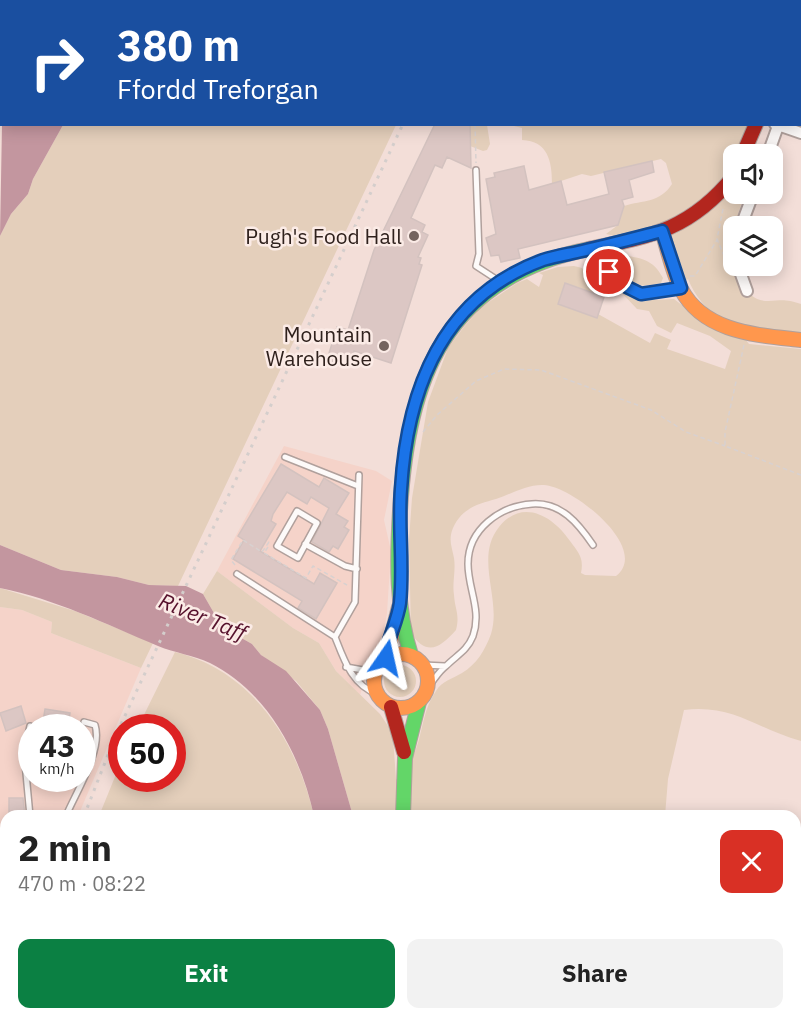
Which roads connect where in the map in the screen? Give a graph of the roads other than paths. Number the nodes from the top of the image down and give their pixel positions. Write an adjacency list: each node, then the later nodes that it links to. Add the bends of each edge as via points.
1 (755, 126): 5 (main road)
2 (777, 126): 6 (street)
3 (780, 126): 4 (street)
4 (801, 133)
5 (747, 144)
6 (771, 144)
7 (476, 170): 11 (lane, via 476,266)
8 (723, 192): 9 (main road, via 699,215)
9 (662, 231): 11 (main road, via 544,260); 12 (main road)
10 (742, 276): 14 (street)
11 (500, 282): 23 (main road, via 463,313 444,337 418,389 404,451)
12 (680, 283): 13 (lane, via 641,294 604,270 597,272); 15 (main road, via 703,315 717,323)
13 (604, 284)
14 (747, 291)
15 (801, 340)
16 (285, 457): 18 (lane)
17 (359, 475): 18 (lane)
18 (358, 486): 21 (lane)
19 (305, 544): 19 (lane, via 298,558 274,544 297,512 317,524); 21 (lane)
20 (593, 545): 28 (lane, via 580,526 551,506 520,504 503,509 488,520 477,533 468,564 476,604 474,632 461,656)
21 (357, 569): 24 (lane, via 355,602)
22 (237, 573): 24 (lane)
23 (400, 604): 25 (main road); 26 (main road)
24 (335, 637): 29 (lane)
25 (411, 655): 26 (main road, via 402,653); 27 (main road)
26 (381, 663): 29 (lane, via 363,670); 31 (main road, via 374,677)
27 (423, 665): 28 (lane); 30 (main road)
28 (445, 666): 30 (lane)
29 (346, 667): 31 (lane, via 368,691)
30 (428, 687): 32 (main road)
31 (377, 694): 33 (main road)
32 (418, 702): 33 (main road, via 410,707); 34 (main road)
33 (391, 707): 34 (main road)
34 (405, 758): 39 (main road)
35 (28, 792): 37 (lane)
36 (76, 792): 38 (lane)
37 (29, 810)
38 (68, 810)
39 (403, 810)

